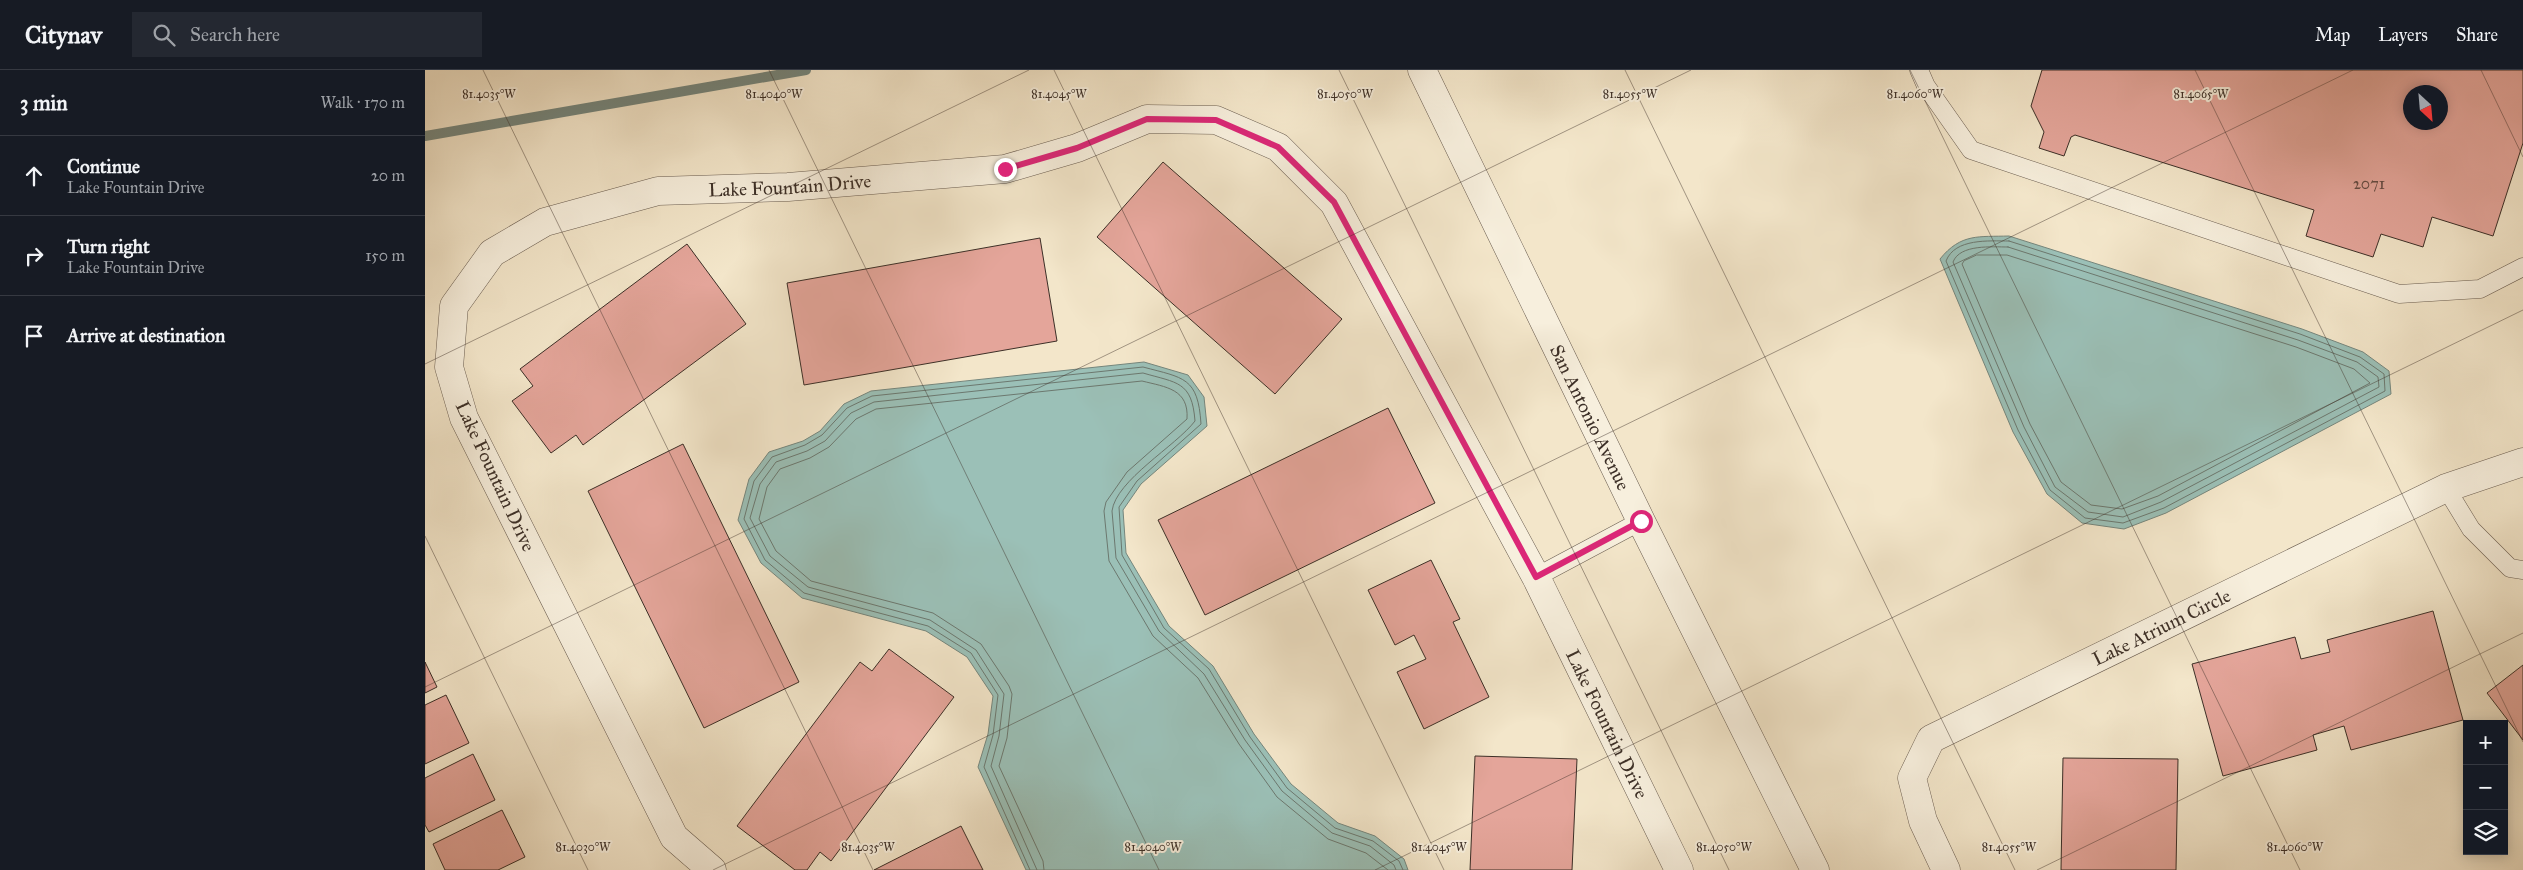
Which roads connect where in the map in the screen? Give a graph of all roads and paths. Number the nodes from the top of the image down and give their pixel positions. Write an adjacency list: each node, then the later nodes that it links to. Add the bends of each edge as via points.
1 (1422, 70): 6 (street, San Antonio Avenue)
2 (1919, 70): 3 (lane, via 1926,86 1971,150 2399,294 2480,289)
3 (2523, 267)
4 (2523, 462): 5 (street, Lake Atrium Circle)
5 (2446, 488): 7 (lane, via 2471,529 2510,568); 12 (street, Lake Atrium Circle, via 1931,739 1911,778 1923,821)
6 (1641, 521): 8 (lane); 11 (street, San Antonio Avenue)
7 (2523, 570)
8 (1536, 577): 9 (street, Lake Fountain Drive, via 1334,202 1278,147 1216,120 1147,119 1077,148 1005,169 798,186 658,191 545,222 492,253 454,306 449,367 464,418 674,837); 10 (street, Lake Fountain Drive)
9 (712, 870)
10 (1679, 870)
11 (1815, 870)
12 (1946, 870)

